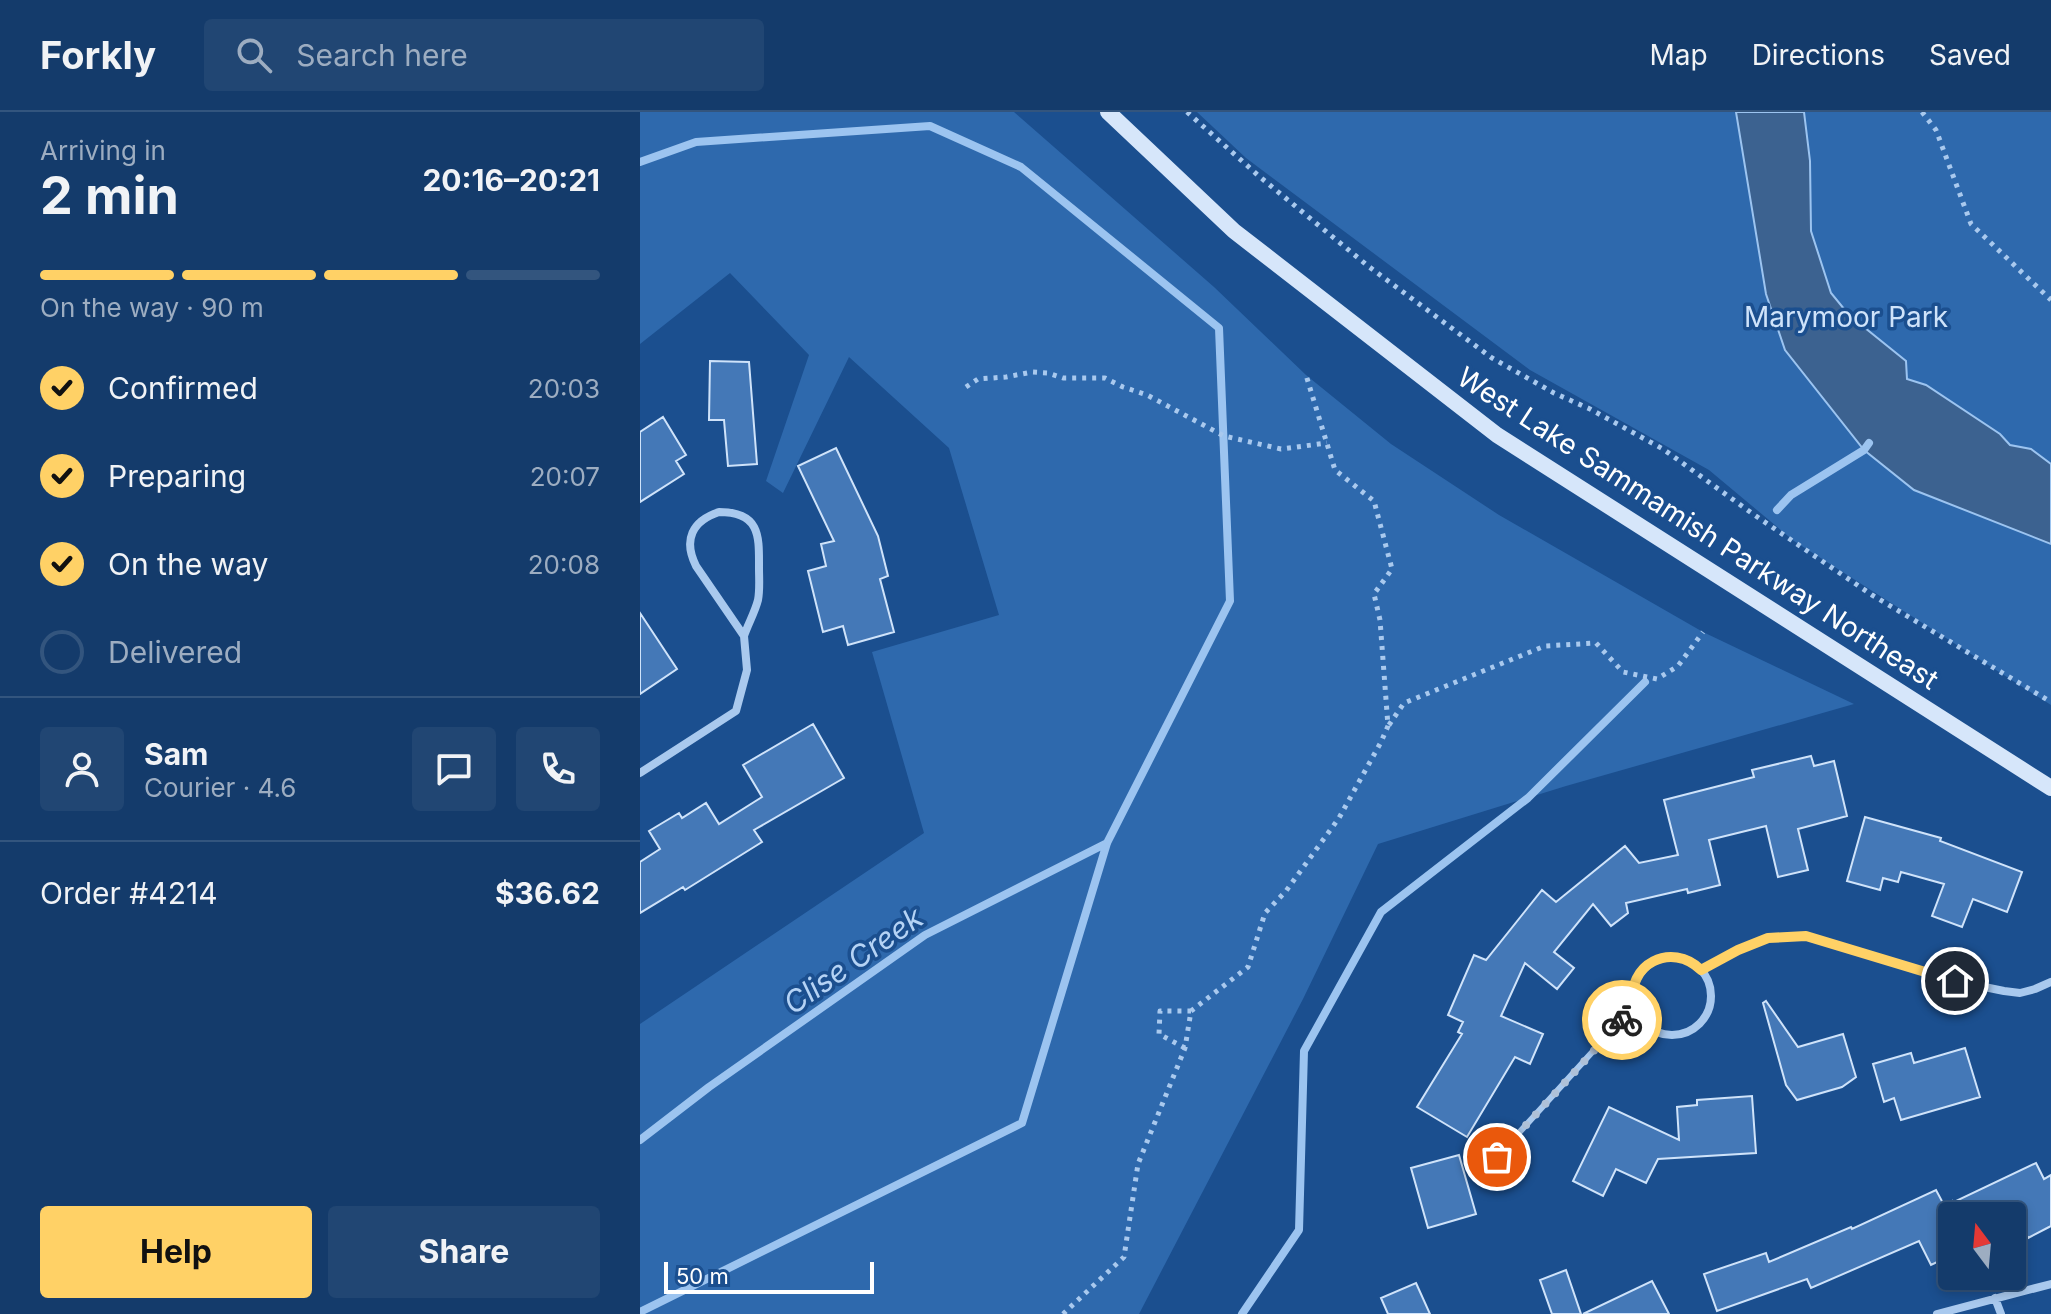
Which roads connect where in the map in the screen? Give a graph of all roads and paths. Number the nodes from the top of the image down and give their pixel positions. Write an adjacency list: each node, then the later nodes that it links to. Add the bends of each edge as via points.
1 (1108, 112): 13 (main road, West Lake Sammamish Parkway Northeast, via 1234,231 1497,435)
2 (1187, 112): 10 (path, via 1368,266 1492,358 1663,449 1872,595)
3 (1922, 112): 4 (path, via 1936,130 1971,224)
4 (2051, 300)
5 (1306, 375): 7 (path)
6 (966, 387): 7 (path, via 978,379 1032,372 1105,378 1224,436 1281,449)
7 (1327, 443): 11 (path, via 1335,470 1374,501 1392,569 1374,594)
8 (1703, 632): 11 (path, via 1678,666 1657,679 1623,672 1596,643 1545,646 1404,703)
9 (744, 636): 9 (street, via 691,556 692,533 699,522 719,512 751,523 760,544 758,598); 12 (street, via 747,670 736,711)
10 (2051, 702)
11 (1388, 726): 17 (path, via 1339,818 1265,913 1248,967)
12 (640, 773)
13 (2051, 788)
14 (1701, 970): 15 (street, via 1768,938 1806,936 2004,991 2020,993); 16 (street, via 1676,957 1651,962 1634,983); 16 (street, via 1711,1001 1690,1031 1666,1035 1653,1030)
15 (2051, 982)
16 (1634, 1006): 19 (lane)
17 (1191, 1011): 18 (path); 18 (path, via 1160,1011 1159,1034)
18 (1185, 1048): 22 (path, via 1138,1164 1124,1257)
19 (1497, 1157)
20 (2051, 1284): 21 (street)
21 (1995, 1298): 23 (street); 24 (street)
22 (1063, 1314)
23 (1937, 1314)
24 (2001, 1314)

